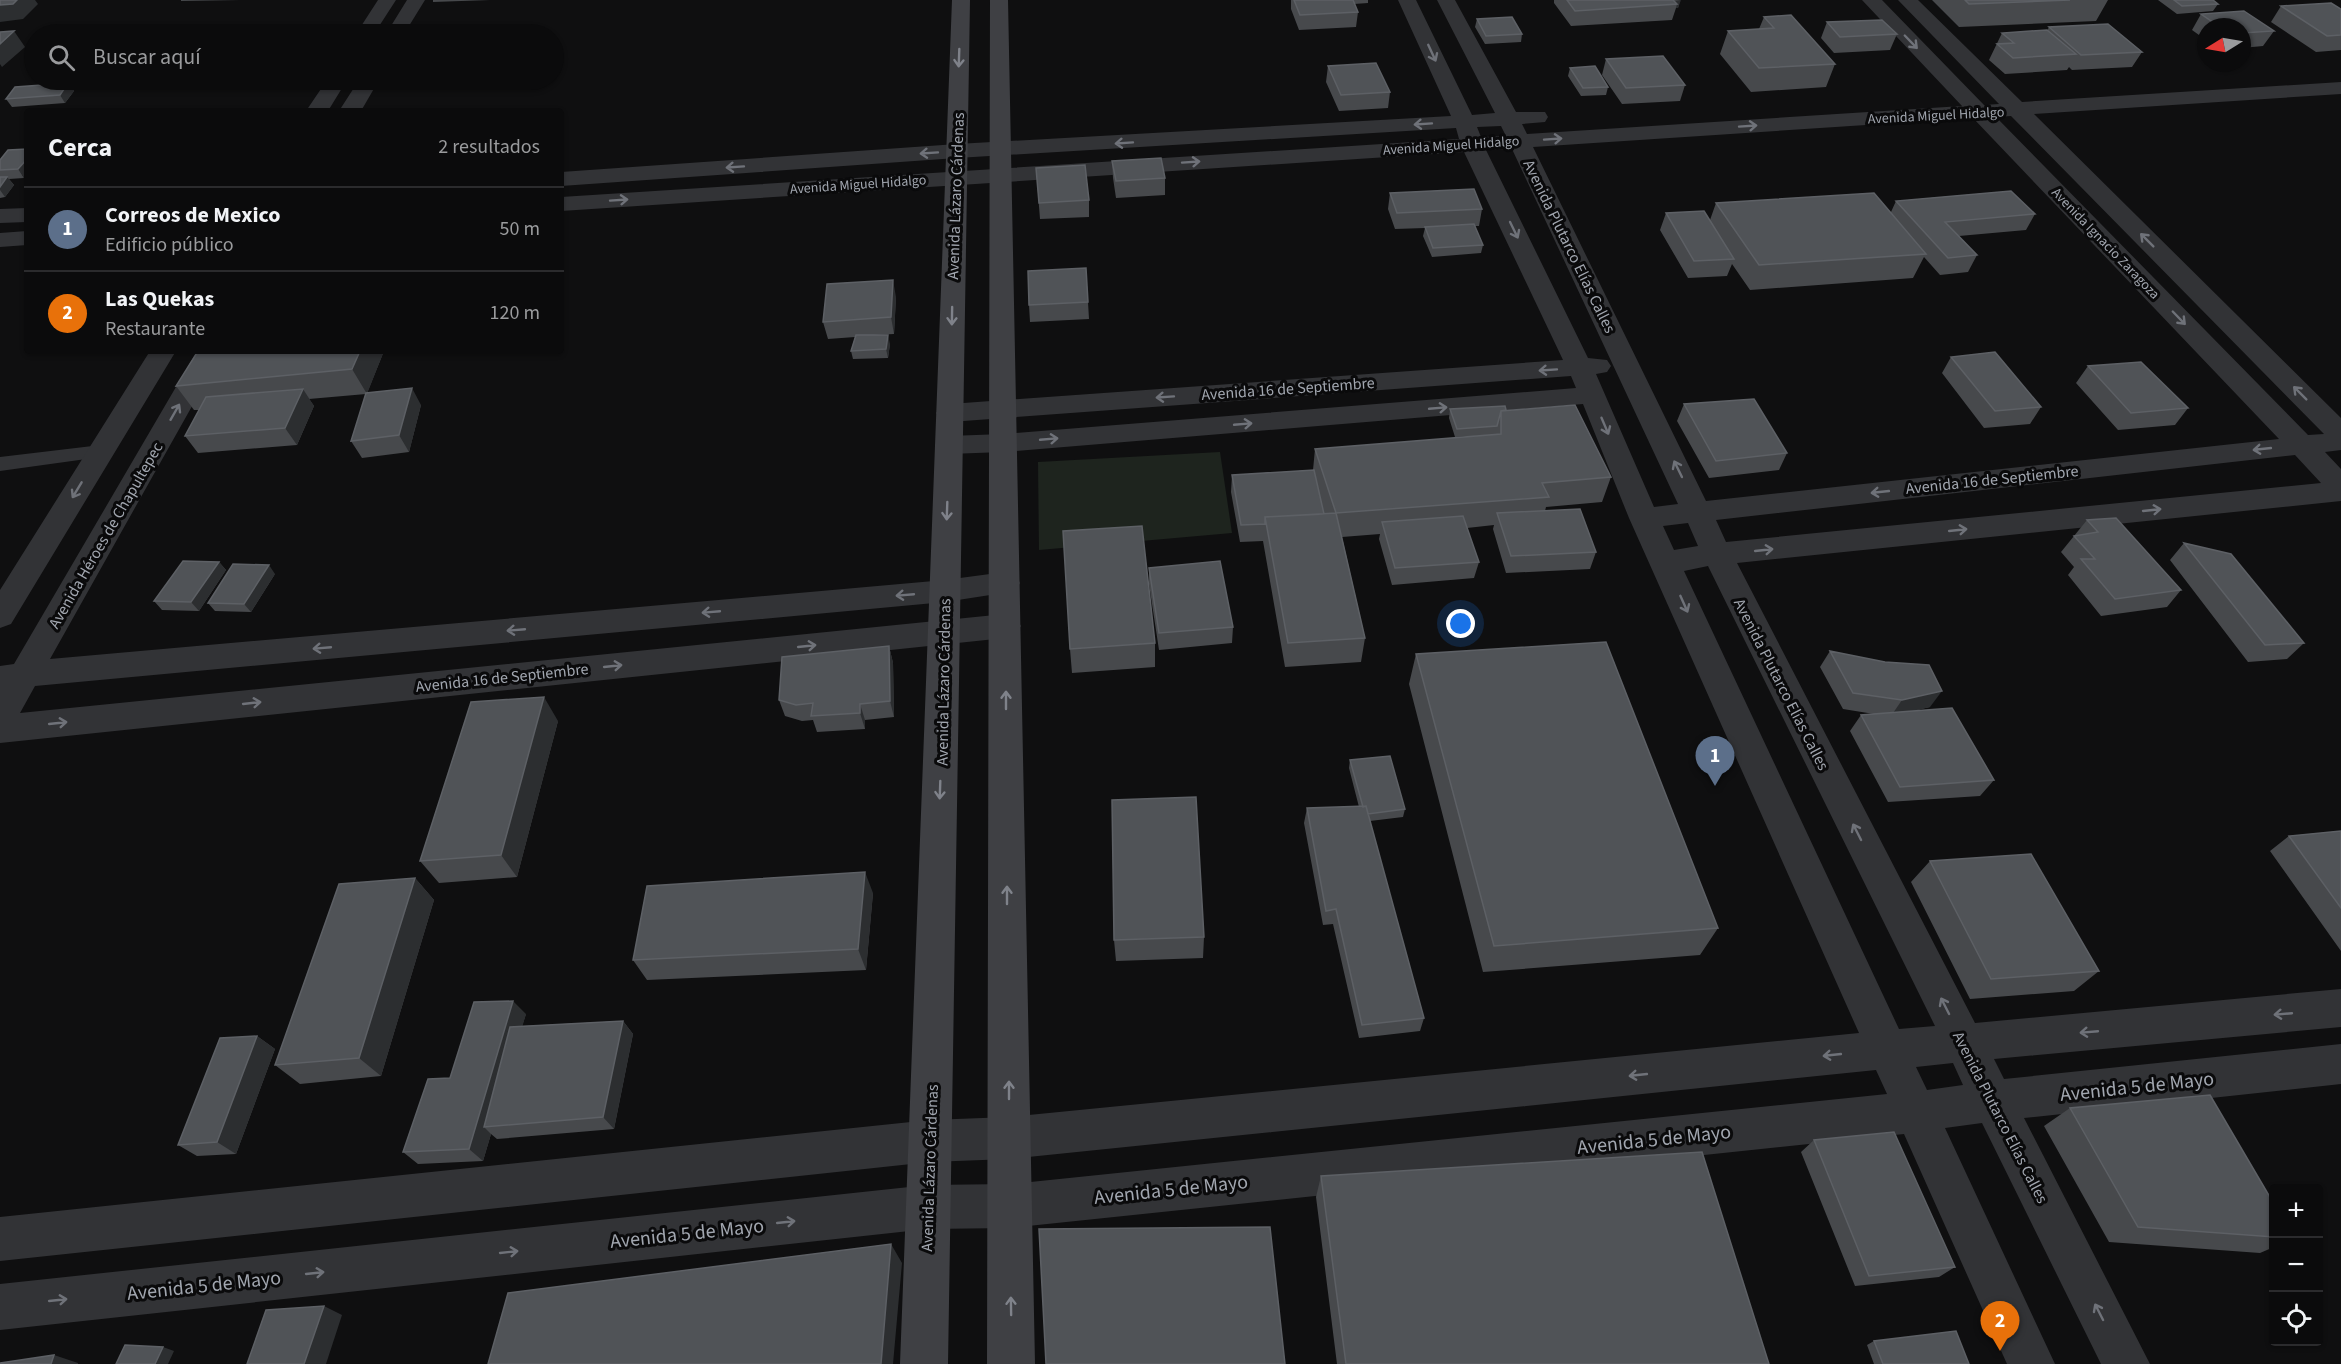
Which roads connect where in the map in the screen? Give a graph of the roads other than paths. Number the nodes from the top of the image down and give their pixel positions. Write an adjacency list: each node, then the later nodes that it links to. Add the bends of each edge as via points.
1 (387, 0): 9 (street)
2 (416, 0): 10 (street)
3 (961, 0): 28 (main road, Avenida Lázaro Cárdenas, one-way to 28)
4 (999, 0): 27 (main road)
5 (1407, 0): 26 (street, one-way to 26)
6 (1446, 0): 25 (street, Avenida Plutarco Elías Calles)
7 (1871, 0): 16 (street, Avenida Ignacio Zaragoza, one-way to 16)
8 (1907, 0): 15 (street, Avenida Ignacio Zaragoza)
9 (371, 24)
10 (401, 24)
11 (2341, 68): 15 (street, Avenida Miguel Hidalgo)
12 (2341, 88): 21 (street, Avenida Miguel Hidalgo)
13 (331, 90): 18 (street)
14 (363, 90): 19 (street)
15 (1996, 91): 16 (street, Avenida Miguel Hidalgo); 21 (street, Avenida Ignacio Zaragoza)
16 (1961, 93): 17 (street, Avenida Miguel Hidalgo); 22 (street, Avenida Ignacio Zaragoza)
17 (1856, 99)
18 (319, 108)
19 (352, 108)
20 (1704, 108): 24 (street)
21 (2016, 110): 22 (street, Avenida Miguel Hidalgo); 41 (street, Avenida Ignacio Zaragoza, one-way to 21)
22 (1978, 112): 24 (street, Avenida Miguel Hidalgo, one-way to 22); 45 (street, Avenida Ignacio Zaragoza, one-way to 45)
23 (1555, 116): 25 (street, Avenida Miguel Hidalgo)
24 (1719, 128): 25 (street, Avenida Miguel Hidalgo, one-way to 24)
25 (1514, 130): 26 (street, Avenida Miguel Hidalgo); 37 (street, Avenida Plutarco Elías Calles)
26 (1469, 133): 27 (street, Avenida Miguel Hidalgo); 38 (street, one-way to 38)
27 (1000, 162): 28 (street, Avenida Miguel Hidalgo); 39 (main road)
28 (956, 164): 29 (street, Avenida Miguel Hidalgo, one-way to 29); 30 (street, Avenida Miguel Hidalgo, one-way to 28); 40 (main road, Avenida Lázaro Cárdenas, one-way to 40)
29 (564, 179)
30 (564, 204)
31 (24, 215): 32 (street)
32 (0, 216)
33 (24, 238): 34 (street)
34 (0, 240)
35 (161, 354): 47 (street)
36 (208, 354): 46 (street, Avenida Héroes de Chapultepec, one-way to 36)
37 (1627, 364): 38 (street, Avenida 16 de Septiembre); 51 (street, Avenida Plutarco Elías Calles, one-way to 37)
38 (1586, 381): 39 (street, Avenida 16 de Septiembre, one-way to 39); 43 (street, Avenida 16 de Septiembre, one-way to 38); 52 (street, one-way to 52)
39 (1003, 409): 40 (street, Avenida 16 de Septiembre); 43 (main road)
40 (950, 413): 44 (main road, Avenida Lázaro Cárdenas)
41 (2341, 434)
42 (2341, 441): 45 (street, Avenida 16 de Septiembre)
43 (1003, 443): 44 (street, Avenida 16 de Septiembre); 55 (main road)
44 (949, 445): 56 (main road, Avenida Lázaro Cárdenas, one-way to 56)
45 (2302, 445): 49 (street, Avenida Ignacio Zaragoza); 51 (street, Avenida 16 de Septiembre, one-way to 51)
46 (155, 447): 47 (street); 60 (street, Avenida Héroes de Chapultepec)
47 (101, 451): 48 (lane); 57 (street, one-way to 57)
48 (0, 464)
49 (2341, 486)
50 (2341, 491): 53 (street, one-way to 50)
51 (1698, 512): 52 (street, Avenida 16 de Septiembre); 53 (street, Avenida Plutarco Elías Calles)
52 (1644, 518): 54 (street)
53 (1717, 554): 54 (street); 64 (street, Avenida Plutarco Elías Calles, one-way to 53)
54 (1665, 563): 65 (street, one-way to 65)
55 (1005, 583): 56 (street); 58 (main road)
56 (945, 591): 59 (main road, Avenida Lázaro Cárdenas); 60 (street, one-way to 60)
57 (0, 616)
58 (1005, 626): 59 (street, Avenida 16 de Septiembre); 69 (main road, one-way to 58)
59 (944, 632): 62 (street, Avenida 16 de Septiembre, one-way to 59); 70 (main road, Avenida Lázaro Cárdenas, one-way to 70)
60 (13, 677): 61 (street, Avenida Héroes de Chapultepec)
61 (0, 718)
62 (0, 729)
63 (2341, 1008): 64 (street, one-way to 64)
64 (1964, 1043): 65 (street); 67 (street, Avenida Plutarco Elías Calles)
65 (1886, 1050): 68 (street); 69 (street, one-way to 69)
66 (2341, 1064): 67 (street, Avenida 5 de Mayo)
67 (1993, 1101): 68 (street, Avenida 5 de Mayo); 78 (street, Avenida Plutarco Elías Calles, one-way to 67)
68 (1915, 1112): 71 (street, Avenida 5 de Mayo); 77 (street)
69 (1009, 1138): 70 (street); 71 (main road)
70 (930, 1141): 72 (main road, Avenida Lázaro Cárdenas); 73 (street)
71 (1010, 1206): 72 (street, Avenida 5 de Mayo); 76 (main road, one-way to 71)
72 (928, 1207): 74 (street, Avenida 5 de Mayo, one-way to 72); 75 (main road, Avenida Lázaro Cárdenas)
73 (0, 1239)
74 (0, 1307)
75 (924, 1364)
76 (1011, 1364)
77 (2031, 1364)
78 (2126, 1364)

